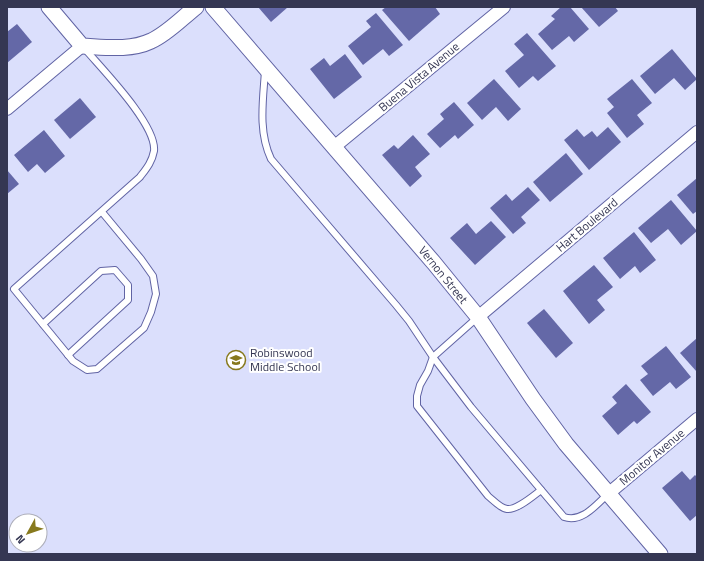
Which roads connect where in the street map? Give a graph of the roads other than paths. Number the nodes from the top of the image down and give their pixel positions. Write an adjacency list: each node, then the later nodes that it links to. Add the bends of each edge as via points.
1 (49, 7): 5 (street)
2 (196, 7): 5 (street, via 152,41 121,47)
3 (213, 7): 6 (street, Vernon Street)
4 (504, 7): 9 (street, Buena Vista Avenue)
5 (82, 46): 7 (street); 10 (lane, via 143,119 151,134 154,149 151,163 140,177)
6 (265, 67): 9 (street, Vernon Street); 14 (lane, via 263,131 271,160 396,305)
7 (7, 109)
8 (697, 132): 11 (street, Hart Boulevard)
9 (334, 147): 11 (street, Vernon Street)
10 (102, 212): 12 (lane, via 14,289); 13 (lane, via 142,259 153,276 156,294 144,328 97,369 87,370)
11 (478, 317): 14 (lane); 17 (street, Vernon Street, via 566,444)
12 (43, 324): 13 (lane); 13 (lane, via 101,271 115,270 128,285 128,300)
13 (68, 355)
14 (433, 357): 16 (lane, via 470,407); 16 (lane, via 420,385 418,406 488,496 506,509 520,505)
15 (697, 419): 17 (street, Monitor Avenue)
16 (541, 490): 17 (lane, via 564,517 572,519 584,514)
17 (608, 494): 18 (street, Vernon Street)
18 (660, 554)

